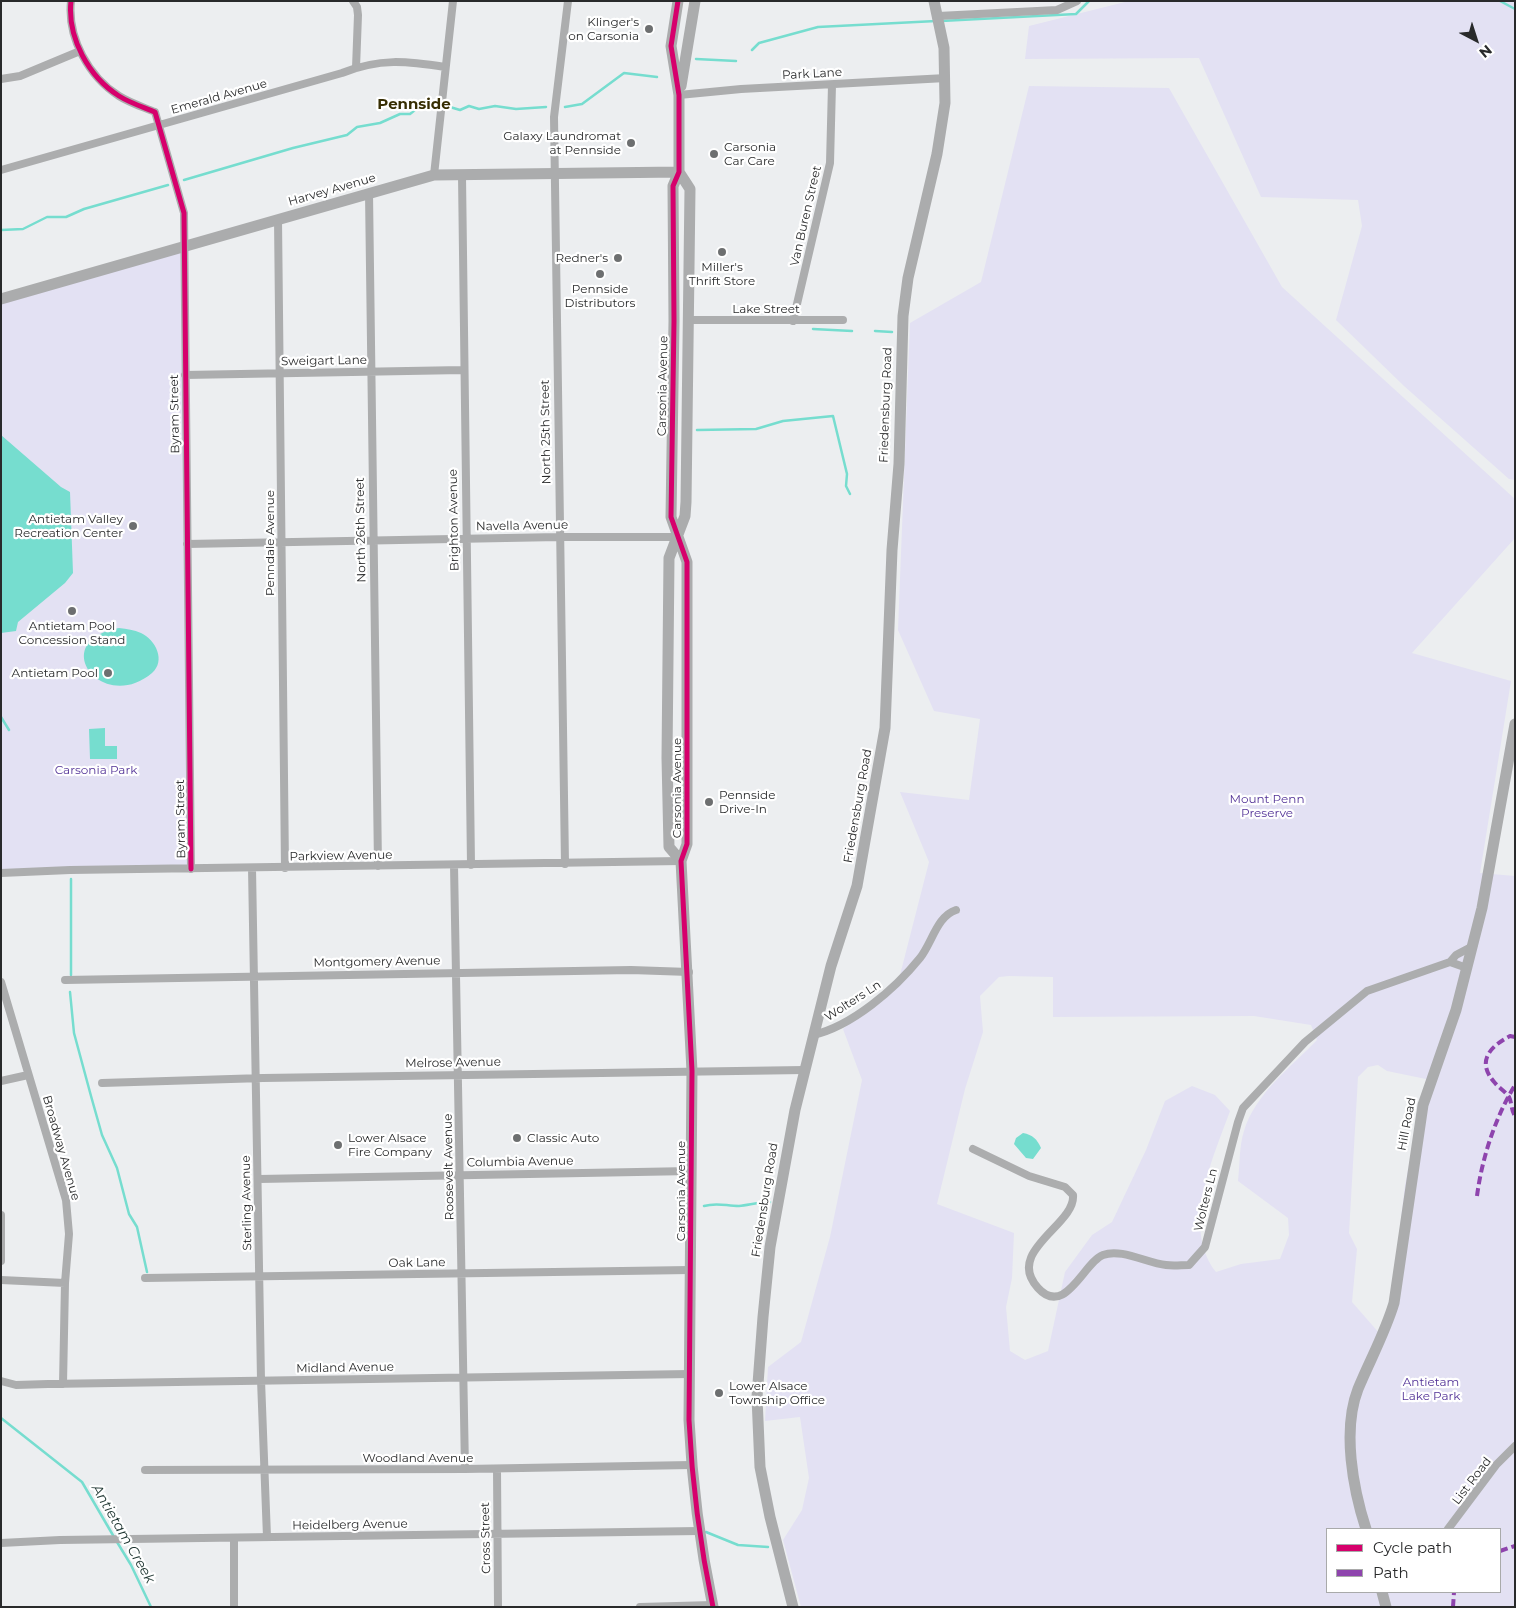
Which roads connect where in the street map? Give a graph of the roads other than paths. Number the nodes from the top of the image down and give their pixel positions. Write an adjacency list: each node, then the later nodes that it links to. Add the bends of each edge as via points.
1 (71, 1): 10 (street, Byram Street, via 71,20)
2 (354, 1): 12 (street, via 358,15)
3 (453, 1): 11 (street)
4 (568, 1): 21 (street, North 25th Street, via 554,114)
5 (678, 1): 16 (street, Carsonia Avenue, via 671,46)
6 (695, 1): 16 (street, Carsonia Avenue)
7 (934, 1): 9 (street, Friedensburg Road)
8 (1077, 1): 9 (street, via 1057,10)
9 (938, 16): 13 (street, Friedensburg Road)
10 (80, 51): 14 (street, via 29,72); 17 (street, Byram Street, via 96,76 110,90 154,112)
11 (446, 66): 12 (street, Emerald Avenue, via 400,61 370,63); 20 (street)
12 (356, 68): 17 (street, Emerald Avenue)
13 (946, 78): 15 (street, Park Lane); 59 (street, Friedensburg Road, via 943,125 908,278 903,316 899,464 890,584 888,704 883,747 857,886)
14 (1, 79)
15 (832, 84): 16 (street, Park Lane, via 741,88); 29 (street, Van Buren Street, via 830,163)
16 (679, 95): 19 (street, Carsonia Avenue)
17 (159, 126): 18 (street, Emerald Avenue); 25 (street, Byram Street, via 184,213)
18 (1, 170)
19 (679, 172): 21 (street, Harvey Avenue); 27 (street, Carsonia Avenue, via 690,189); 35 (street, Carsonia Avenue, via 673,186 671,517)
20 (434, 175): 22 (street, Harvey Avenue); 23 (street, Harvey Avenue)
21 (555, 175): 22 (street, Harvey Avenue); 34 (street, North 25th Street)
22 (462, 176): 30 (street, Brighton Avenue)
23 (369, 193): 24 (street, Harvey Avenue); 31 (street, North 26th Street)
24 (278, 219): 25 (street, Harvey Avenue); 32 (street, Penndale Avenue)
25 (186, 245): 26 (street, Harvey Avenue); 33 (street, Byram Street)
26 (1, 300)
27 (690, 320): 29 (street, Lake Street); 35 (street, Carsonia Avenue, via 685,516)
28 (843, 320): 29 (street, Lake Street)
29 (793, 321)
30 (463, 370): 31 (street, Sweigart Lane); 36 (street, Brighton Avenue)
31 (370, 372): 32 (street, Sweigart Lane); 37 (street, North 26th Street)
32 (281, 374): 33 (street, Sweigart Lane); 38 (street, Penndale Avenue)
33 (184, 375): 39 (street, Byram Street)
34 (559, 537): 35 (street, Navella Avenue); 36 (street, Navella Avenue); 42 (street, North 25th Street)
35 (677, 537): 41 (street, Carsonia Avenue, via 687,562 687,844); 41 (street, Carsonia Avenue, via 669,558 667,758 669,848)
36 (466, 538): 37 (street, Navella Avenue); 44 (street, Brighton Avenue)
37 (373, 540): 38 (street, Navella Avenue); 45 (street, North 26th Street)
38 (281, 542): 39 (street, Navella Avenue); 47 (street, Penndale Avenue)
39 (187, 544): 48 (street, Byram Street)
40 (1515, 724): 51 (street, Hill Road)
41 (682, 861): 42 (street, Parkview Avenue); 54 (street, Carsonia Avenue)
42 (565, 864): 44 (street, Parkview Avenue)
43 (454, 865): 44 (street, Parkview Avenue); 45 (street, Parkview Avenue); 55 (street, Roosevelt Avenue)
44 (471, 865)
45 (378, 866): 47 (street, Parkview Avenue)
46 (252, 868): 47 (street, Parkview Avenue); 48 (street, Parkview Avenue); 56 (street, Sterling Avenue)
47 (285, 868)
48 (191, 869): 49 (street, Parkview Avenue)
49 (1, 873)
50 (956, 910): 59 (street, Wolters Ln, via 944,918 922,956 891,990 826,1032)
51 (1473, 946): 52 (street); 53 (street, Hill Road)
52 (1450, 962): 53 (street); 67 (street, Wolters Ln, via 1367,991 1306,1042 1244,1108 1206,1247 1189,1265 1165,1265 1104,1254 1066,1292 1046,1295 1028,1272 1030,1262 1038,1246 1071,1207 1073,1195 1065,1187 1029,1176)
53 (1467, 968): 90 (street, Hill Road, via 1423,1105 1394,1303 1358,1390 1352,1418 1353,1480)
54 (689, 972): 55 (street, Montgomery Avenue); 61 (street, Carsonia Avenue)
55 (456, 973): 56 (street, Montgomery Avenue); 63 (street, Roosevelt Avenue)
56 (254, 975): 57 (street, Montgomery Avenue); 64 (street, Sterling Avenue)
57 (65, 980)
58 (1, 982): 62 (street, Broadway Avenue)
59 (813, 1035): 60 (street, Friedensburg Road)
60 (804, 1070): 61 (street, Melrose Avenue); 102 (street, Friedensburg Road, via 770,1247 757,1397 764,1489)
61 (692, 1071): 63 (street, Melrose Avenue); 68 (street, Carsonia Avenue)
62 (28, 1075): 65 (street); 78 (street, Broadway Avenue, via 66,1200 69,1234)
63 (458, 1075): 64 (street, Melrose Avenue); 69 (street, Roosevelt Avenue)
64 (256, 1078): 66 (street, Melrose Avenue); 70 (street, Sterling Avenue)
65 (1, 1082)
66 (102, 1083)
67 (974, 1149)
68 (691, 1171): 69 (street, Columbia Avenue); 73 (street, Carsonia Avenue)
69 (460, 1175): 70 (street, Columbia Avenue); 74 (street, Roosevelt Avenue)
70 (259, 1179): 75 (street, Sterling Avenue)
71 (1, 1215): 72 (street)
72 (1, 1261)
73 (690, 1270): 74 (street, Oak Lane); 79 (street, Carsonia Avenue)
74 (462, 1274): 75 (street, Oak Lane); 80 (street, Roosevelt Avenue)
75 (260, 1276): 76 (street, Oak Lane); 81 (street, Sterling Avenue)
76 (145, 1278)
77 (1, 1280): 78 (street)
78 (65, 1283): 83 (street, Broadway Avenue)
79 (690, 1374): 80 (street, Midland Avenue); 85 (street, Carsonia Avenue)
80 (464, 1378): 81 (street, Midland Avenue); 86 (street, Roosevelt Avenue)
81 (261, 1380): 83 (street, Midland Avenue); 89 (street, Sterling Avenue)
82 (1, 1381): 83 (street, Midland Avenue, via 16,1385)
83 (63, 1384)
84 (1515, 1446): 91 (street, List Road)
85 (691, 1465): 87 (street, Woodland Avenue); 92 (street, Carsonia Avenue)
86 (465, 1469): 87 (street, Woodland Avenue); 89 (street, Woodland Avenue)
87 (497, 1469): 93 (street, Cross Street)
88 (145, 1470): 89 (street, Woodland Avenue)
89 (263, 1470): 94 (street, Sterling Avenue)
90 (1366, 1528)
91 (1449, 1528)
92 (699, 1531): 93 (street, Heidelberg Avenue); 98 (street, Carsonia Avenue)
93 (497, 1535): 94 (street, Heidelberg Avenue); 100 (street, Cross Street)
94 (266, 1537): 95 (street, Heidelberg Avenue)
95 (234, 1538): 96 (street, Heidelberg Avenue); 99 (street)
96 (1, 1543)
97 (1382, 1593): 103 (street)
98 (713, 1606): 101 (street)
99 (234, 1607)
100 (498, 1607)
101 (640, 1607)
102 (793, 1607)
103 (1386, 1607)

